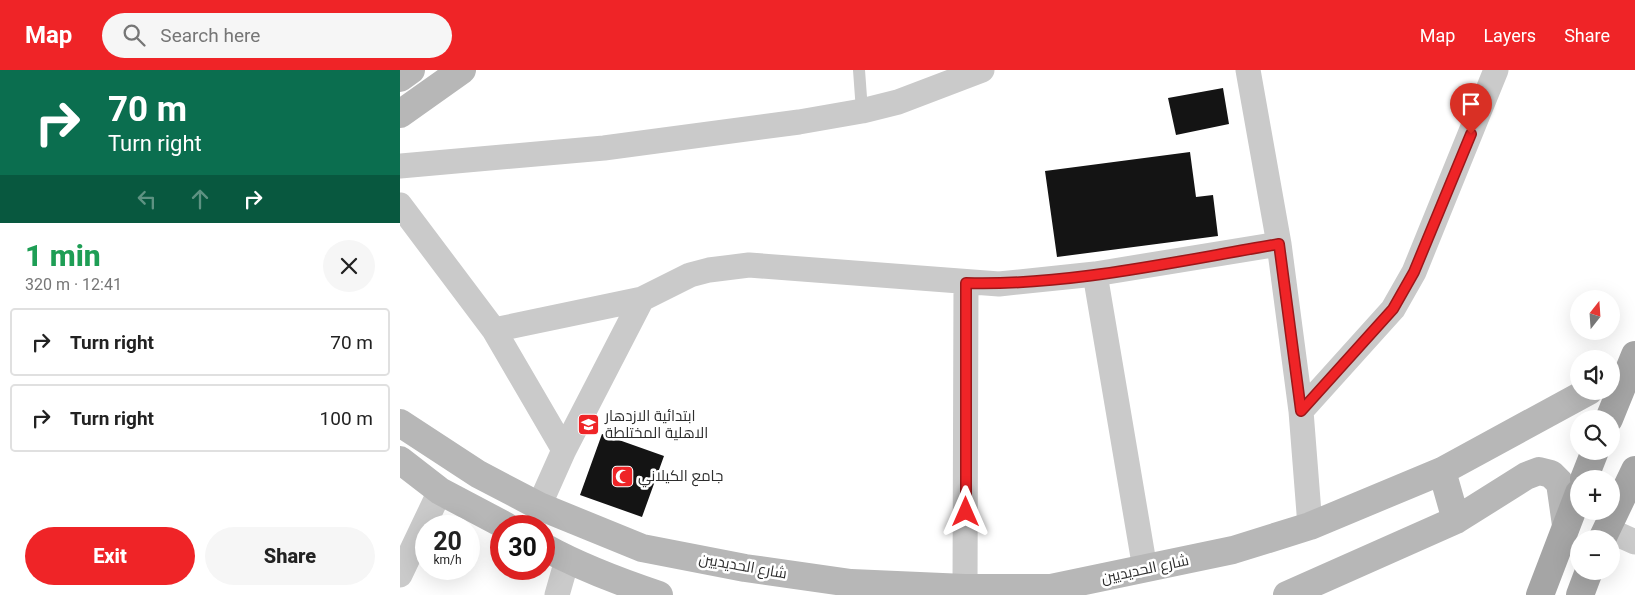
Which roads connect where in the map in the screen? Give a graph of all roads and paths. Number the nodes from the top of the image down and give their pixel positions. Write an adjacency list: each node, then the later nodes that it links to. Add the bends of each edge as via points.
1 (411, 70): 7 (street)
2 (462, 70): 9 (street)
3 (859, 70): 8 (lane)
4 (982, 70): 8 (street, via 898,102)
5 (1248, 70): 12 (street)
6 (1496, 70): 21 (street, via 1414,272 1393,309)
7 (400, 78)
8 (862, 111): 10 (street, via 705,136)
9 (400, 114)
10 (400, 166)
11 (400, 205): 16 (street)
12 (1279, 244): 13 (street); 21 (street)
13 (1095, 274): 14 (street, via 999,284); 39 (street)
14 (966, 283): 15 (street, via 749,265 690,275); 43 (street)
15 (642, 299): 16 (street); 23 (street)
16 (494, 330): 23 (street)
17 (1634, 357): 18 (street); 20 (main road)
18 (1620, 369)
19 (1572, 400): 25 (street, شارع الحديديين)
20 (1613, 410)
21 (1301, 411): 33 (street)
22 (400, 423): 28 (street, شارع الحديديين, via 478,474)
23 (564, 450): 28 (street)
24 (400, 460): 27 (street)
25 (1442, 470): 31 (street); 33 (street, شارع الحديديين)
26 (1635, 470): 34 (main road)
27 (440, 491): 30 (street); 40 (street)
28 (538, 506): 37 (street, شارع الحديديين)
29 (1570, 515): 32 (main road)
30 (490, 518)
31 (1456, 520): 32 (street, via 1539,471 1551,474 1560,484); 45 (street)
32 (1566, 525): 48 (main road)
33 (1310, 526): 39 (street, شارع الحديديين, via 1233,550)
34 (1606, 530)
35 (1620, 538): 36 (street)
36 (1635, 542)
37 (642, 548): 42 (street); 43 (street, شارع الحديديين, via 745,568 851,583)
38 (555, 553): 42 (street); 46 (street)
39 (1145, 569): 44 (street, شارع الحديديين)
40 (400, 575)
41 (1586, 580): 49 (main road)
42 (630, 586): 47 (street)
43 (965, 588): 44 (street, شارع الحديديين)
44 (1051, 591)
45 (1292, 594)
46 (557, 595)
47 (660, 595)
48 (1540, 595)
49 (1580, 595)

